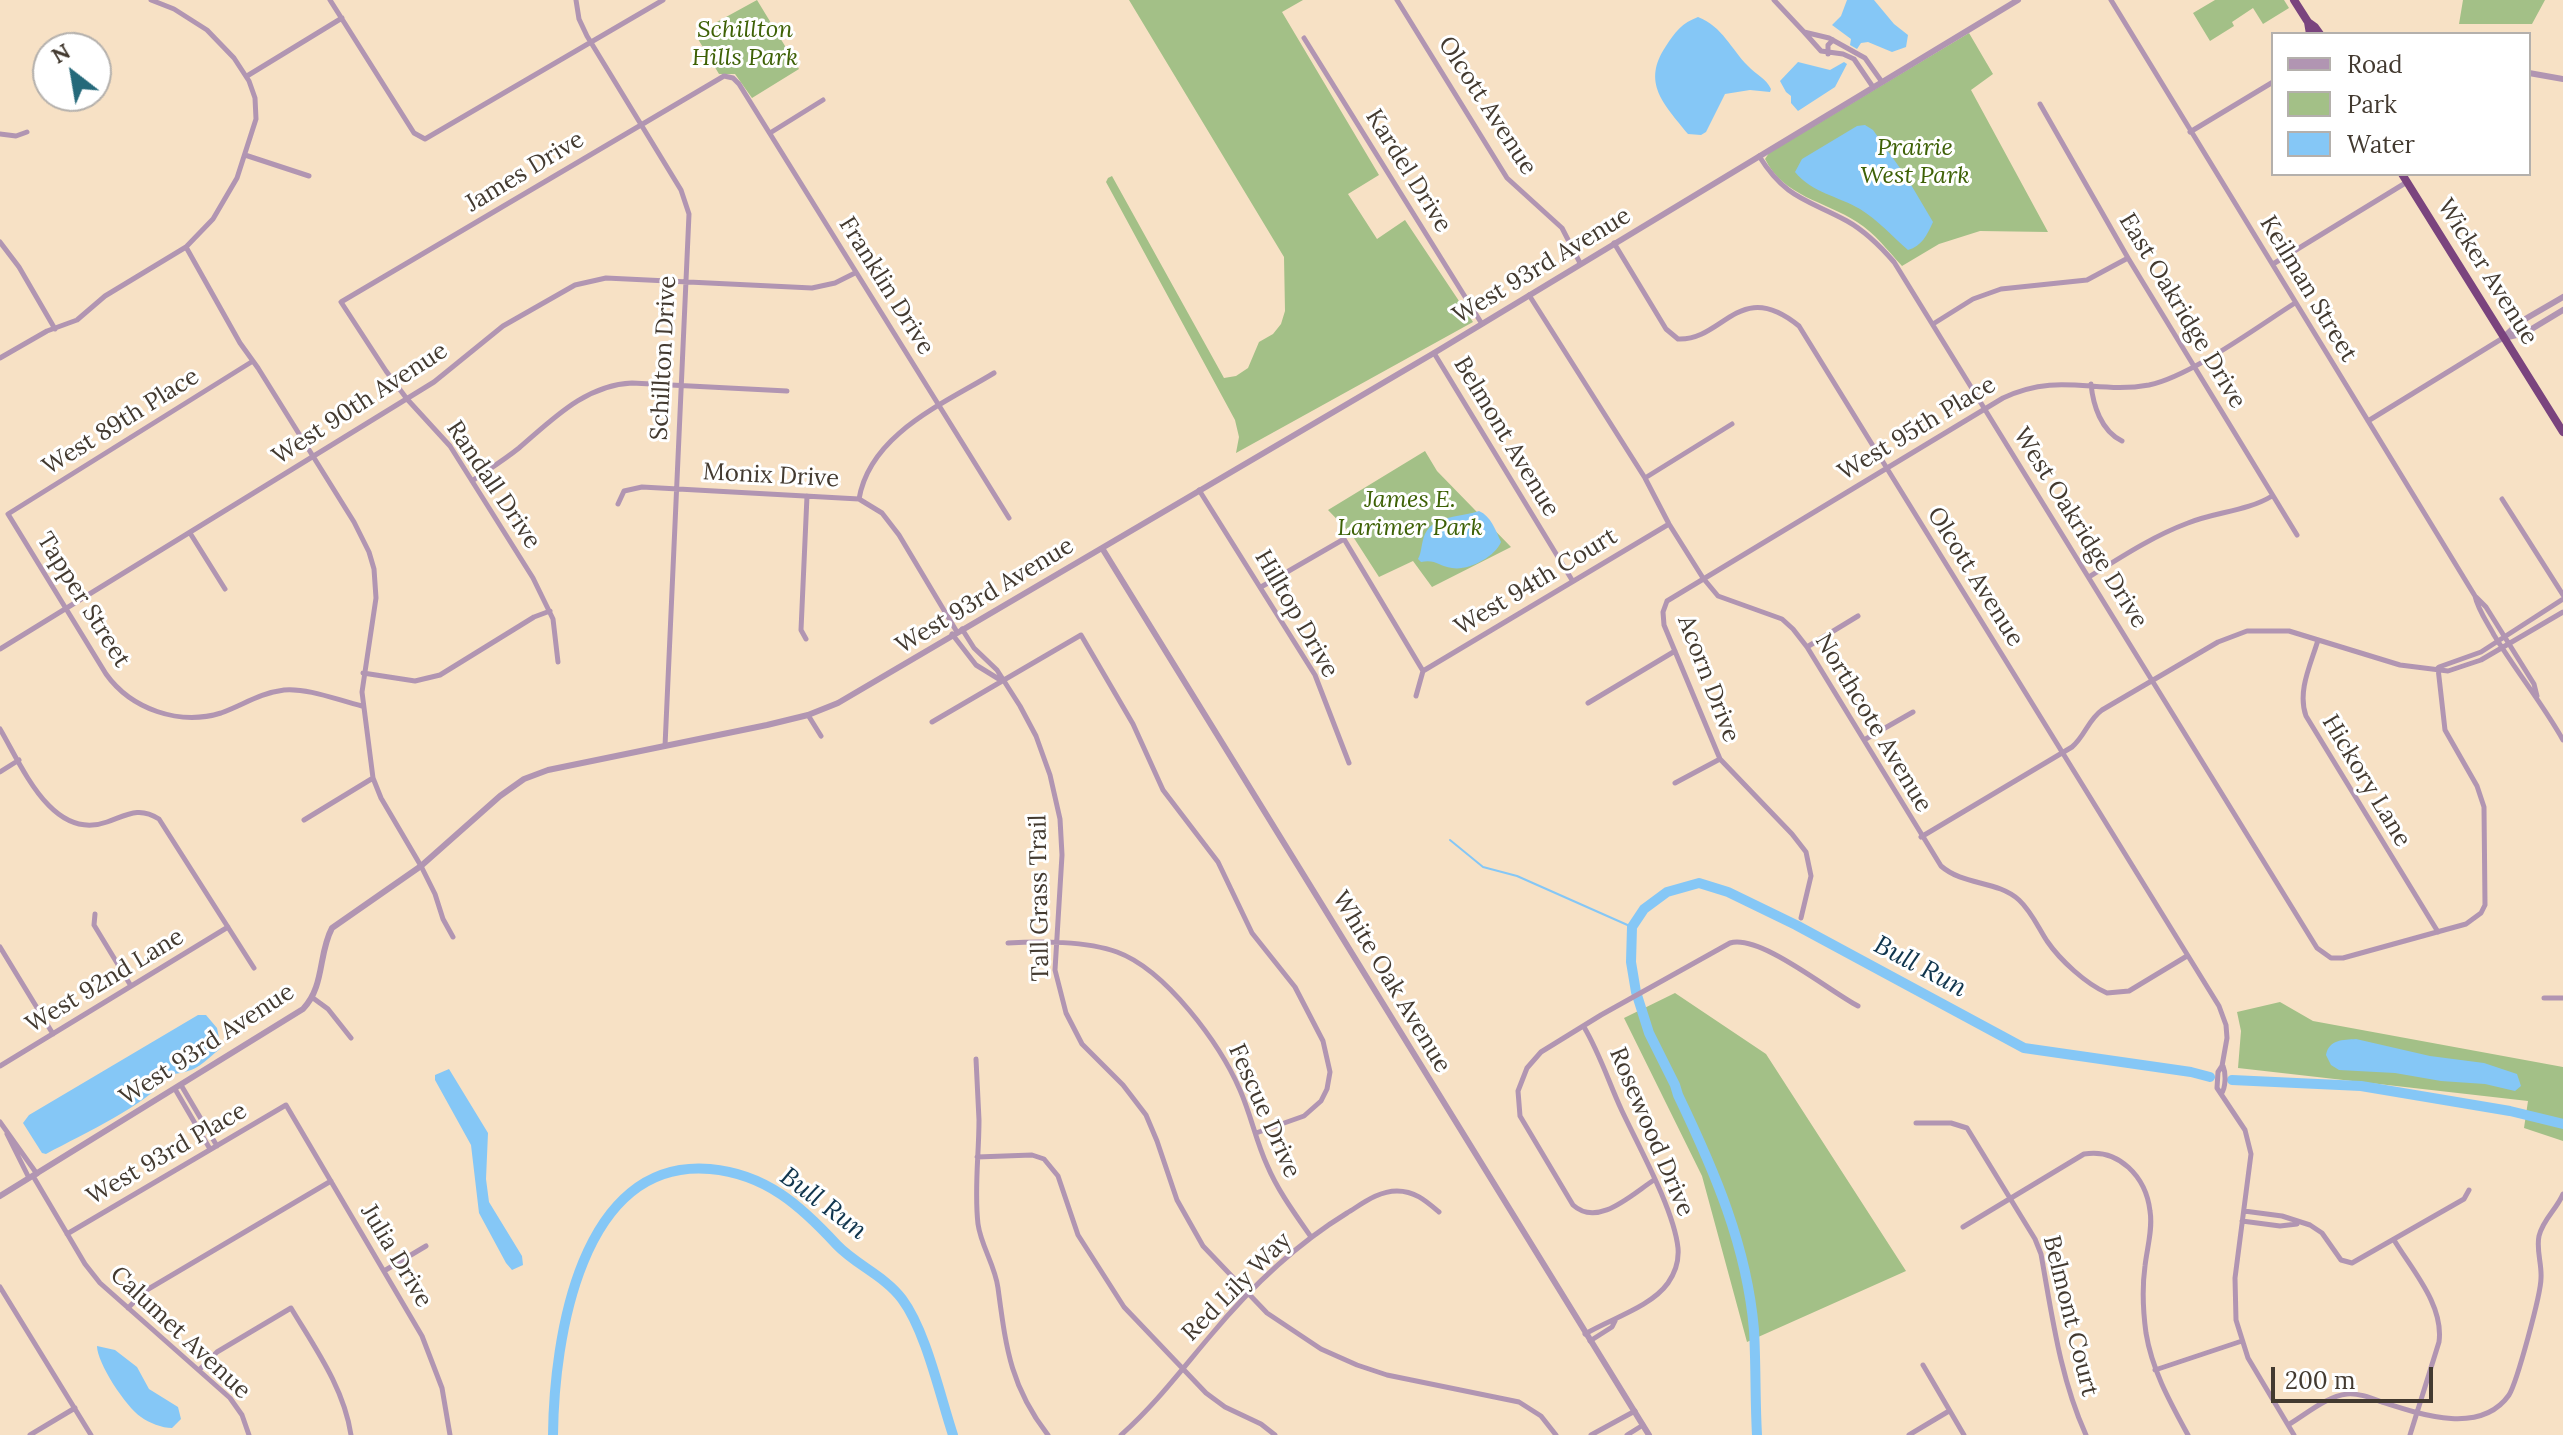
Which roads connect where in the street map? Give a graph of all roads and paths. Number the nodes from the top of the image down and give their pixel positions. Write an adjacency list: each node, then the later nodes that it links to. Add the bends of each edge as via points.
1 (151, 0): 22 (street, via 207,30)
2 (330, 0): 10 (street)
3 (576, 0): 17 (street, Schillton Drive)
4 (663, 0): 17 (street)
5 (1397, 0): 43 (street, Olcott Avenue, via 1507,178 1562,228)
6 (1774, 0): 12 (street)
7 (2018, 0): 25 (street, West 93rd Avenue)
8 (2111, 0): 32 (street, Keilman Street)
9 (2294, 0): 11 (highway)
10 (342, 18): 17 (street, via 422,139); 22 (street)
11 (2308, 22): 13 (highway); 14 (highway)
12 (1804, 32): 16 (street); 18 (street)
13 (2310, 32)
14 (2319, 32)
15 (1304, 38): 52 (street, Kardel Drive)
16 (1833, 40): 18 (street); 19 (street)
17 (591, 43): 30 (street, Schillton Drive)
18 (1828, 54): 19 (street)
19 (1851, 54): 25 (street, via 1870,62); 27 (street)
20 (2563, 69): 24 (street)
21 (2531, 73): 24 (street)
22 (247, 76): 35 (street, via 256,114)
23 (729, 76): 30 (street, James Drive); 33 (street, Franklin Drive)
24 (2561, 78)
25 (1882, 82): 27 (street, West 93rd Avenue)
26 (2271, 83): 32 (street)
27 (1873, 87): 36 (street, West 93rd Avenue)
28 (823, 100): 33 (street)
29 (2040, 104): 42 (street, East Oakridge Drive)
30 (640, 125): 46 (street, Schillton Drive, via 688,208); 49 (street, James Drive)
31 (27, 132): 34 (street)
32 (2190, 132): 44 (street, Keilman Street)
33 (770, 133): 45 (street, Franklin Drive)
34 (0, 134)
35 (245, 155): 37 (street); 41 (street, via 218,212)
36 (1759, 156): 40 (street, West 93rd Avenue); 53 (street, West Oakridge Drive, via 1789,193 1850,222 1884,250)
37 (309, 176)
38 (2405, 178): 44 (street); 55 (highway, Wicker Avenue)
39 (0, 242): 54 (street)
40 (1614, 243): 43 (street, West 93rd Avenue); 72 (street, Olcott Avenue, via 1666,329 1678,339 1696,336 1754,308 1779,312 1799,326)
41 (186, 247): 54 (street, via 105,296 77,320); 58 (street)
42 (2128, 258): 53 (street, via 2087,280 2001,289); 59 (street, East Oakridge Drive)
43 (1580, 263): 47 (street, West 93rd Avenue)
44 (2273, 264): 50 (street, Keilman Street)
45 (855, 273): 46 (street, West 90th Avenue, via 812,288); 65 (street, Franklin Drive)
46 (686, 282): 62 (street, Schillton Drive); 64 (street, West 90th Avenue, via 606,278 575,285 492,333)
47 (1529, 295): 52 (street, West 93rd Avenue); 73 (street, Northcote Avenue)
48 (2563, 297): 55 (street)
49 (341, 302): 64 (street, Randall Drive)
50 (2295, 303): 59 (street, West 95th Place); 67 (street, Keilman Street)
51 (2563, 310): 55 (street, via 2525,333)
52 (1482, 324): 56 (street, West 93rd Avenue)
53 (1933, 324): 66 (street, West Oakridge Drive)
54 (55, 329): 57 (street)
55 (2504, 337): 67 (street); 69 (highway, Wicker Avenue)
56 (1434, 353): 76 (street, West 93rd Avenue); 90 (street, Belmont Avenue)
57 (0, 358)
58 (253, 361): 71 (street); 82 (street, West 89th Place)
59 (2193, 366): 61 (street, West 95th Place, via 2149,385); 78 (street, East Oakridge Drive)
60 (994, 373): 65 (street)
61 (2091, 384): 66 (street, West 95th Place, via 2031,388); 70 (street, via 2097,412)
62 (681, 385): 63 (street); 74 (street, via 626,383 596,391 551,418); 75 (street, Schillton Drive)
63 (787, 391)
64 (407, 399): 71 (street, West 90th Avenue); 74 (street, Randall Drive, via 447,441)
65 (940, 406): 79 (street, via 888,442 869,467); 83 (street, Franklin Drive)
66 (1985, 408): 72 (street, West 95th Place); 88 (street, West Oakridge Drive)
67 (2368, 421): 93 (street, Keilman Street)
68 (1732, 424): 73 (street)
69 (2563, 432)
70 (2122, 441)
71 (314, 456): 85 (street, West 90th Avenue); 112 (street, via 359,530 374,569 375,608)
72 (1887, 468): 89 (street, West 95th Place); 127 (street, Olcott Avenue)
73 (1645, 478): 84 (street, Northcote Avenue)
74 (472, 481): 97 (street, Randall Drive)
75 (676, 489): 77 (street, Monix Drive); 81 (street, Monix Drive, via 624,491); 126 (street, Schillton Drive)
76 (1199, 490): 87 (street, West 93rd Avenue); 91 (street, Hilltop Drive)
77 (807, 496): 79 (street, Monix Drive); 102 (street, via 801,630)
78 (2272, 496): 86 (street, East Oakridge Drive); 88 (street, via 2173,529)
79 (859, 499): 100 (street, Monix Drive, via 882,513 899,535)
80 (2502, 499): 94 (street)
81 (618, 504)
82 (8, 514): 96 (street, Tapper Street)
83 (1009, 518)
84 (1669, 524): 89 (street, Northcote Avenue); 90 (street, West 94th Court)
85 (190, 533): 92 (street); 96 (street, West 90th Avenue)
86 (2297, 535)
87 (1102, 548): 100 (street, West 93rd Avenue); 187 (street, White Oak Avenue)
88 (2089, 577): 113 (street, West Oakridge Drive)
89 (1703, 578): 95 (street, West 95th Place, via 1670,597); 106 (street, Northcote Avenue, via 1718,596 1782,619)
90 (1572, 580): 111 (street, West 94th Court)
91 (1261, 587): 111 (street, via 1344,539); 130 (street, Hilltop Drive, via 1315,675)
92 (225, 589)
93 (2475, 596): 101 (street, Keilman Street); 104 (street, Keilman Street)
94 (2563, 597): 101 (street)
95 (1664, 608): 108 (street, Acorn Drive, via 1663,621)
96 (67, 610): 107 (street, West 90th Avenue); 118 (street, Tapper Street, via 112,682 149,709 208,716 264,694 294,690)
97 (550, 611): 109 (street, Randall Drive); 112 (street, via 440,675 415,681)
98 (2563, 612): 105 (street)
99 (1858, 616): 106 (street)
100 (957, 632): 114 (street, Tall Grass Trail); 114 (street, Tall Grass Trail, via 976,665); 120 (street, West 93rd Avenue, via 838,703)
101 (2503, 635): 104 (street); 105 (street, Keilman Street)
102 (806, 639)
103 (2318, 640): 110 (street, via 2406,666); 113 (street, via 2281,630 2239,633); 140 (street, Hickory Lane, via 2303,691 2306,716)
104 (2500, 644): 105 (street); 110 (street, via 2460,668); 116 (street, Keilman Street)
105 (2509, 645): 116 (street, Keilman Street)
106 (1807, 647): 124 (street, Northcote Avenue)
107 (0, 649)
108 (1675, 651): 117 (street); 128 (street, Acorn Drive)
109 (558, 662)
110 (2438, 668): 140 (street, via 2446,735 2484,807 2487,896 2481,913)
111 (1423, 671): 115 (street)
112 (363, 673): 118 (street)
113 (2152, 680): 127 (street, via 2098,713); 140 (street, West Oakridge Drive, via 2317,948 2331,958 2343,958)
114 (1002, 681): 121 (street); 143 (street, Tall Grass Trail, via 1036,736 1058,806 1062,869); 162 (street, via 1081,635 1133,724 1163,790 1206,844 1252,933 1307,1005 1330,1064 1327,1089 1308,1113)
115 (1416, 696)
116 (2537, 697): 125 (street)
117 (1588, 703)
118 (362, 706): 132 (street)
119 (1913, 712): 124 (street)
120 (808, 715): 123 (street); 126 (street, West 93rd Avenue)
121 (932, 722)
122 (0, 729): 129 (street)
123 (821, 736)
124 (1864, 740): 135 (street, Northcote Avenue)
125 (2563, 740)
126 (665, 746): 136 (street, West 93rd Avenue, via 524,779)
127 (2062, 753): 135 (street); 145 (street, Olcott Avenue)
128 (1720, 759): 133 (street); 138 (street, Acorn Drive, via 1806,852 1811,876)
129 (19, 760): 131 (street); 139 (street, via 49,807 72,822 98,824 136,811 159,819)
130 (1349, 763)
131 (0, 772)
132 (373, 778): 134 (street); 136 (street)
133 (1675, 783)
134 (304, 820)
135 (1921, 837): 145 (street, Northcote Avenue, via 1949,872 2020,901 2055,951 2102,991 2125,993)
136 (421, 866): 141 (street); 148 (street, West 93rd Avenue, via 332,928)
137 (95, 914): 147 (street, via 94,925)
138 (1801, 918)
139 (228, 926): 146 (street); 147 (street, West 92nd Lane)
140 (2438, 932)
141 (453, 937)
142 (1008, 943): 143 (street, Fescue Drive)
143 (1056, 944): 162 (street, Fescue Drive, via 1122,954 1166,987 1223,1057); 184 (street, Tall Grass Trail, via 1056,980 1073,1029 1141,1107 1188,1222)
144 (0, 947): 153 (street)
145 (2187, 956): 173 (street, Olcott Avenue, via 2224,1019 2227,1044 2216,1083 2250,1148)
146 (254, 968)
147 (131, 986): 153 (street, West 92nd Lane)
148 (313, 998): 154 (street); 157 (street, West 93rd Avenue)
149 (2544, 998): 150 (street)
150 (2563, 998)
151 (1858, 1006): 152 (street, via 1768,951 1739,941)
152 (1584, 1027): 167 (street, Rosewood Drive); 167 (street, via 1541,1052 1524,1073 1518,1101 1524,1125 1573,1205 1584,1213 1605,1211)
153 (53, 1034): 156 (street, West 92nd Lane)
154 (351, 1038)
155 (976, 1059): 165 (street)
156 (0, 1066)
157 (178, 1087): 163 (street); 164 (street); 166 (street, West 93rd Avenue)
158 (286, 1105): 163 (street, West 93rd Place); 168 (street, Julia Drive)
159 (0, 1122): 161 (street, Calumet Avenue)
160 (1916, 1123): 172 (street, Belmont Court, via 1967,1128)
161 (2, 1131): 166 (street, Calumet Avenue, via 20,1147)
162 (1256, 1133): 179 (street, Fescue Drive, via 1276,1185)
163 (217, 1146): 164 (street, West 93rd Place)
164 (210, 1149): 178 (street, West 93rd Place)
165 (977, 1157): 191 (street, via 1032,1155 1051,1166 1078,1235 1099,1271 1131,1316); 205 (street, via 979,1227 998,1286 1003,1340 1019,1387)
166 (33, 1176): 171 (street, West 93rd Avenue); 178 (street, Calumet Avenue)
167 (1654, 1180): 186 (street, Rosewood Drive, via 1677,1243 1675,1270 1660,1292)
168 (331, 1181): 182 (street, Julia Drive); 185 (street, via 149,1288)
169 (2469, 1190): 180 (street, via 2464,1199)
170 (2563, 1194): 197 (street, via 2540,1232 2541,1286 2508,1398 2471,1422)
171 (0, 1196)
172 (2011, 1198): 177 (street); 193 (street, via 2084,1154 2112,1155 2129,1167 2150,1207 2143,1302); 214 (street, Belmont Court, via 2041,1254 2062,1366)
173 (2244, 1211): 175 (street, Olcott Avenue); 176 (street)
174 (1439, 1212): 179 (street, Red Lily Way, via 1416,1195 1384,1193)
175 (2242, 1221): 176 (street); 189 (street, Olcott Avenue, via 2234,1296)
176 (2299, 1223): 180 (street, via 2319,1230 2348,1263)
177 (1963, 1227)
178 (67, 1234): 185 (street, Calumet Avenue, via 92,1274)
179 (1311, 1237): 184 (street, Red Lily Way)
180 (2394, 1240): 197 (street, via 2435,1308 2440,1326)
181 (426, 1246): 182 (street)
182 (384, 1271): 204 (street, Julia Drive, via 432,1358)
183 (0, 1287): 194 (street)
184 (1248, 1295): 191 (street, Red Lily Way); 208 (street, Tall Grass Trail, via 1287,1328 1334,1356 1387,1375 1519,1402 1541,1416)
185 (128, 1308): 192 (street, Calumet Avenue)
186 (1616, 1320): 187 (street, Rosewood Drive); 188 (street, Rosewood Drive)
187 (1585, 1334): 188 (street, White Oak Avenue)
188 (1590, 1341): 195 (street, White Oak Avenue)
189 (2242, 1341): 193 (street); 199 (street, Olcott Avenue)
190 (1923, 1365): 196 (street)
191 (1182, 1369): 206 (street, Red Lily Way); 207 (street, via 1218,1403)
192 (199, 1370): 202 (street, Calumet Avenue, via 234,1402); 203 (street, via 217,1352 291,1308 338,1390)
193 (2155, 1370): 215 (street)
194 (75, 1408): 200 (street); 201 (street)
195 (1635, 1411): 198 (street, White Oak Avenue); 209 (street)
196 (1949, 1411): 212 (street); 213 (street)
197 (2416, 1413): 199 (street, via 2347,1394); 217 (street)
198 (1643, 1425): 210 (street); 211 (street, White Oak Avenue)
199 (2288, 1425): 216 (street, Olcott Avenue)
200 (30, 1435)
201 (91, 1435)
202 (249, 1435)
203 (351, 1435)
204 (450, 1435)
205 (1048, 1435)
206 (1121, 1435)
207 (1275, 1435)
208 (1556, 1435)
209 (1591, 1435)
210 (1627, 1435)
211 (1649, 1435)
212 (1909, 1435)
213 (1964, 1435)
214 (2086, 1435)
215 (2188, 1435)
216 (2294, 1435)
217 (2410, 1435)

